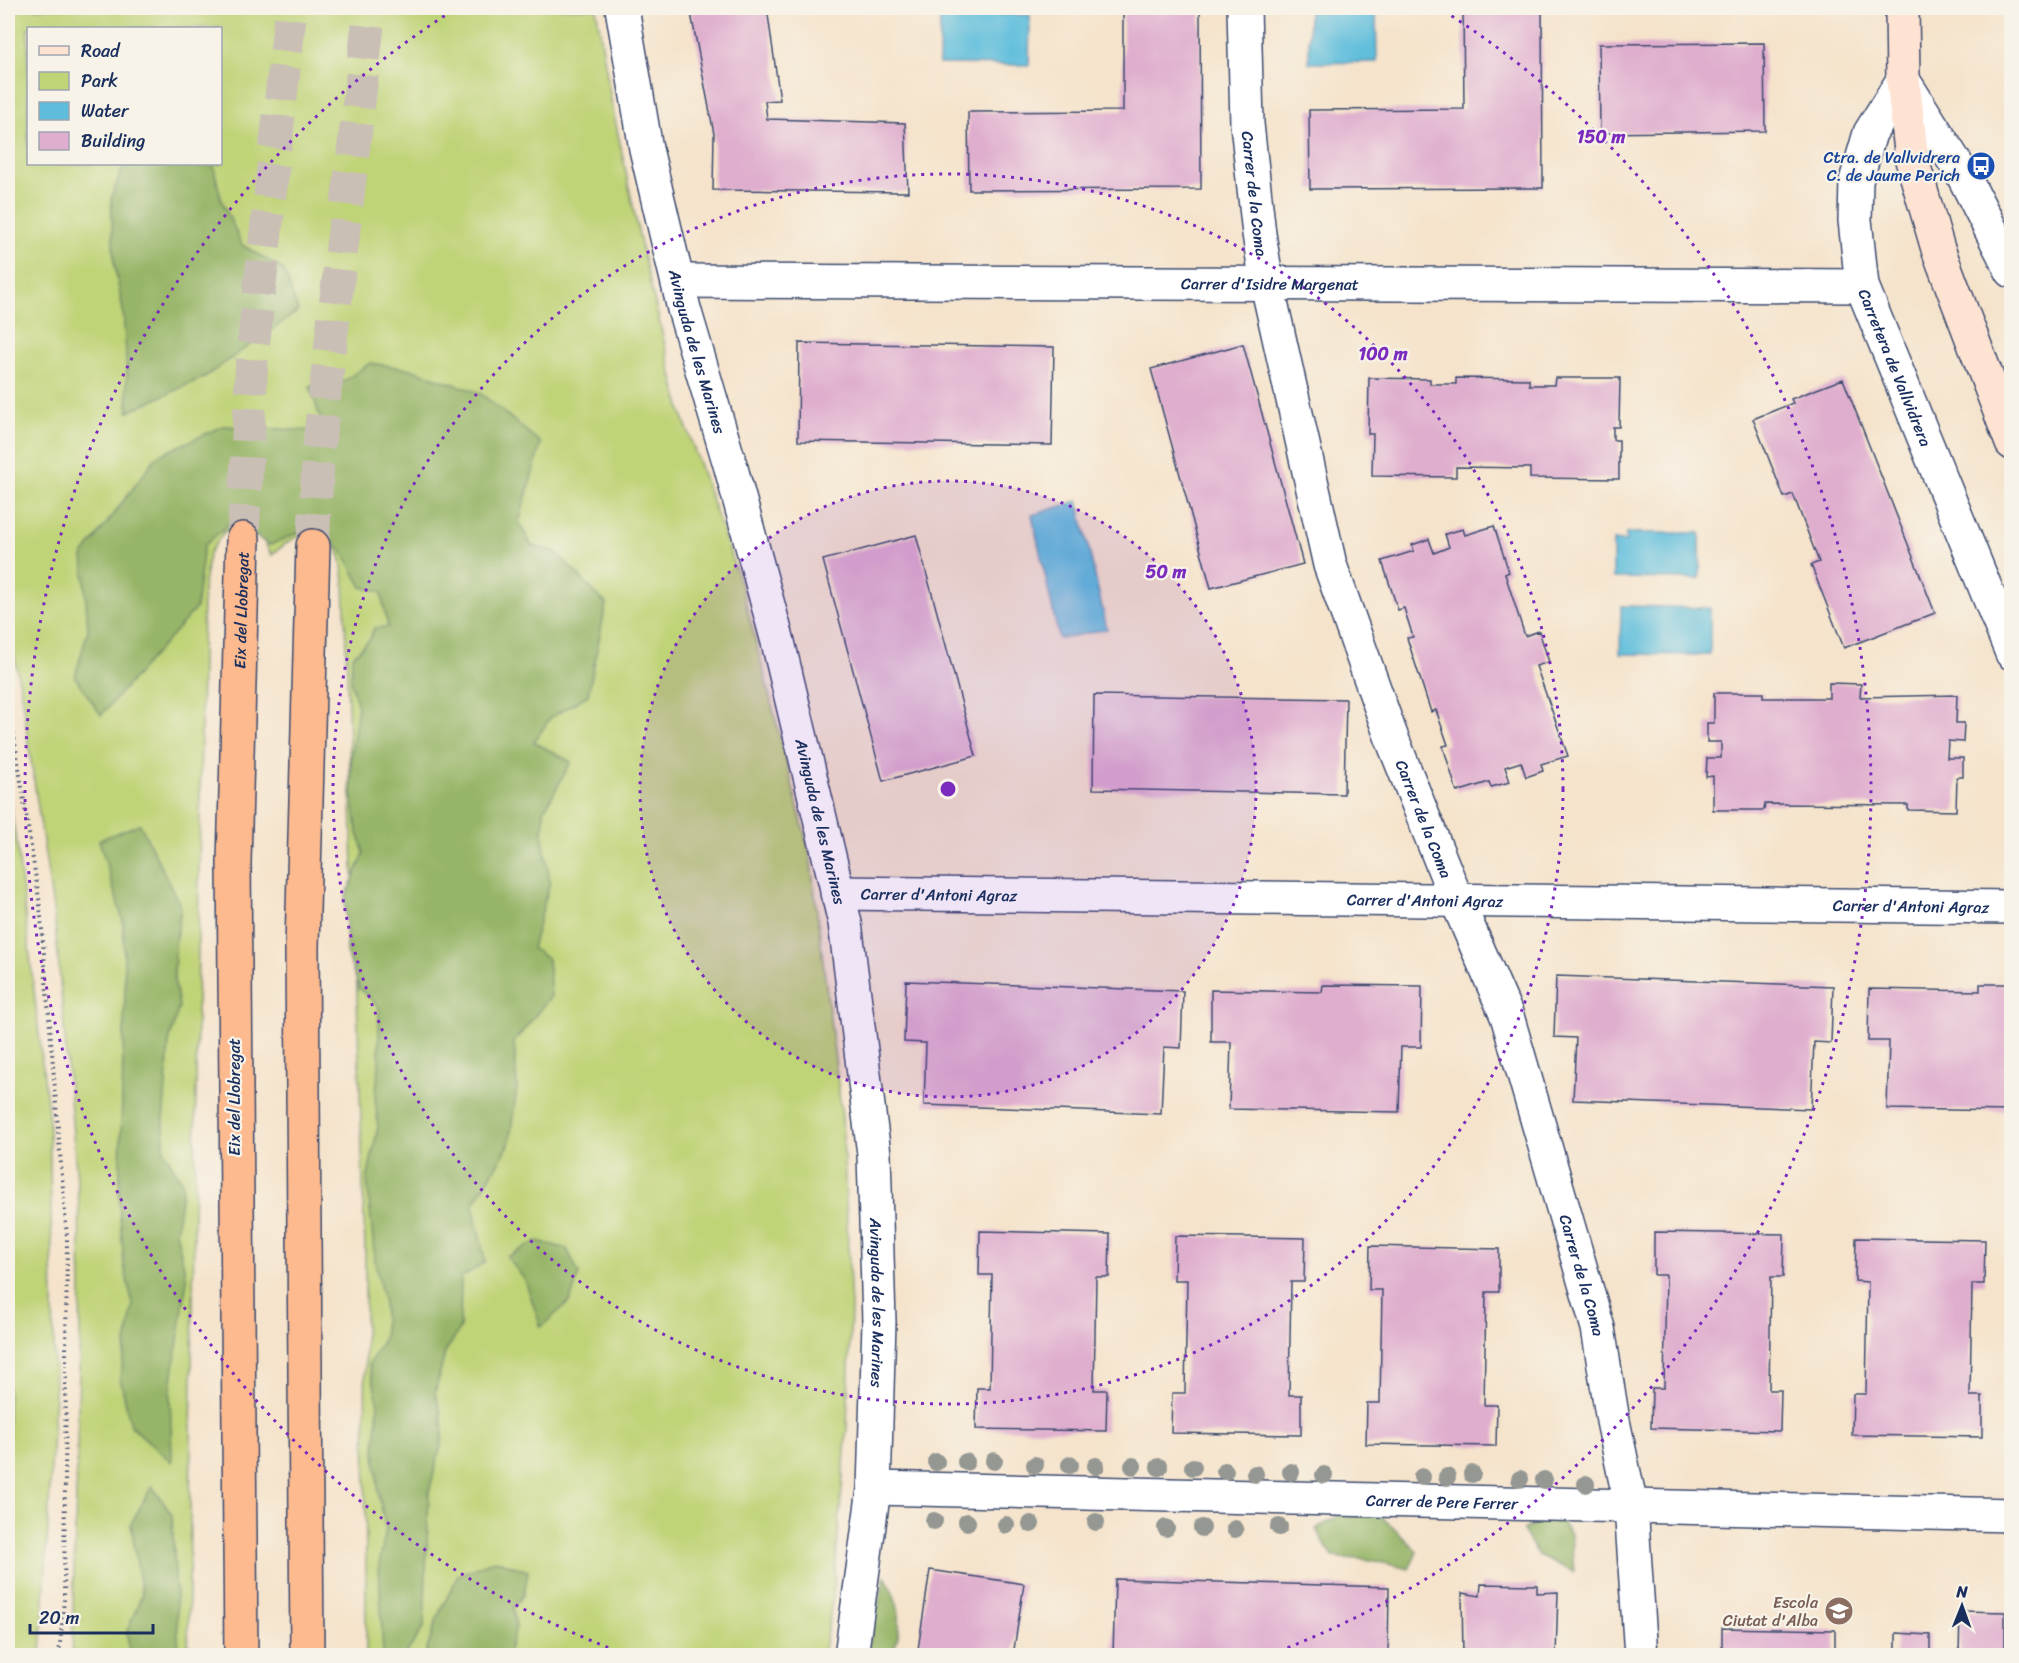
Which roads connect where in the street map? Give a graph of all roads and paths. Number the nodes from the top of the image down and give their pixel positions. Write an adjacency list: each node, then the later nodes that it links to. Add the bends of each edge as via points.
1 (622, 8): 6 (street, Avinguda de les Marines, via 646,149)
2 (1244, 8): 7 (street, Carrer de la Coma, via 1247,124)
3 (1902, 8): 4 (main road)
4 (1903, 80): 5 (street, via 1963,175); 8 (street, Carretera de Vallvidrera, via 1870,133 1856,182 1855,220); 9 (main road, via 1912,160 1938,249)
5 (2012, 271)
6 (678, 281): 7 (street, Carrer d'Isidre Margenat); 14 (street, Avinguda de les Marines, via 775,630)
7 (1267, 284): 8 (street, Carrer d'Isidre Margenat); 15 (street, Carrer de la Coma, via 1330,565 1391,736)
8 (1862, 286): 12 (street, Carretera de Vallvidrera)
9 (2012, 443)
10 (243, 539): 21 (highway, Eix del Llobregat, via 234,862)
11 (313, 546): 22 (highway, via 302,947)
12 (2012, 653)
13 (8, 697): 20 (path, via 40,905 67,1238 64,1600)
14 (837, 893): 15 (street, Carrer d'Antoni Agraz); 17 (street, Avinguda de les Marines, via 845,923 873,1154 879,1322)
15 (1457, 901): 16 (street, Carrer d'Antoni Agraz); 18 (street, Carrer de la Coma, via 1508,1017 1595,1317)
16 (2012, 907)
17 (874, 1488): 18 (street, Carrer de Pere Ferrer); 23 (street, Avinguda de les Marines)
18 (1632, 1506): 19 (street, Carrer de Pere Ferrer); 24 (street, Carrer de la Coma)
19 (2012, 1515)
20 (59, 1656)
21 (241, 1656)
22 (307, 1656)
23 (851, 1656)
24 (1641, 1656)

